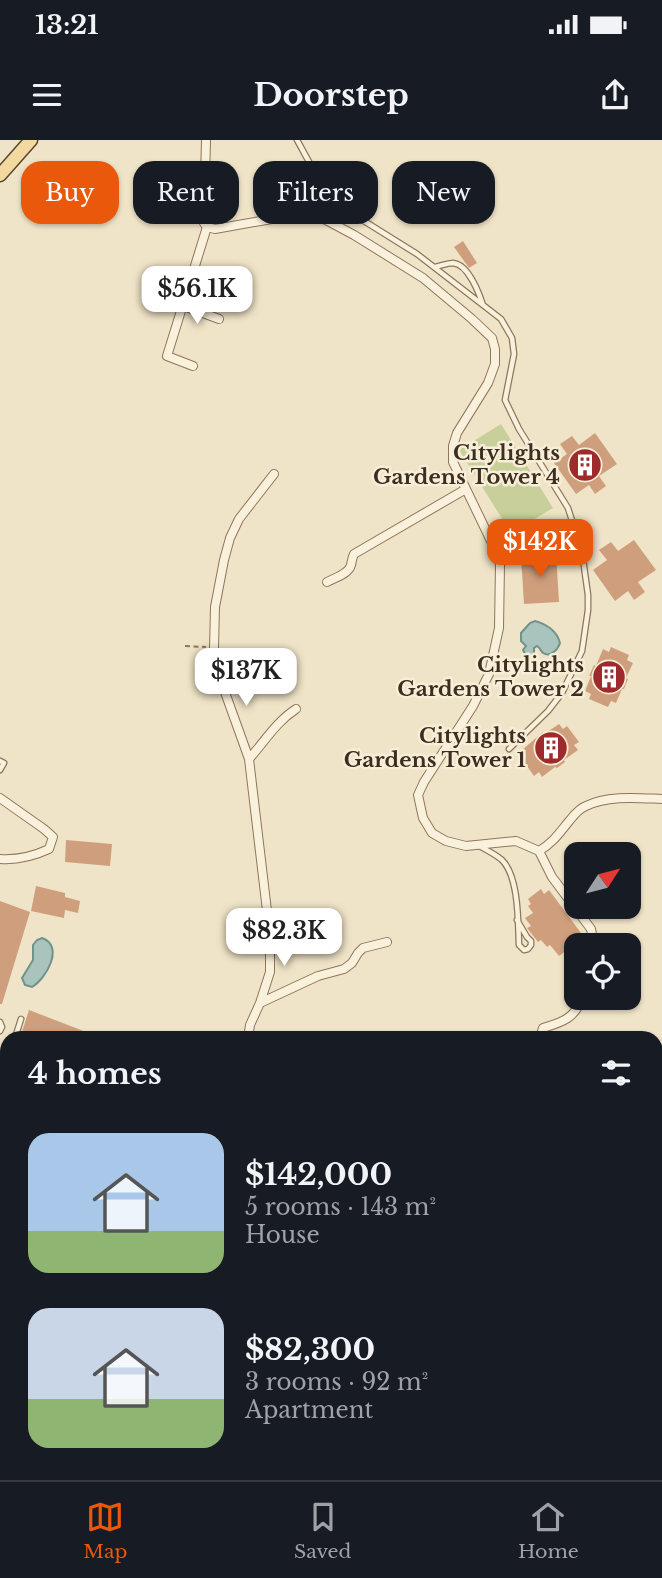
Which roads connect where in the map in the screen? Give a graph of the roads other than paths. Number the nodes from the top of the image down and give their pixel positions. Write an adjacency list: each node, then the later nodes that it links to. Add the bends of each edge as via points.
1 (31, 140): 4 (main road)
2 (206, 140): 5 (street)
3 (297, 140): 6 (lane, via 340,206)
4 (0, 175)
5 (207, 227): 8 (street); 12 (street, via 306,213 326,220 423,278 492,338 495,364 453,446 453,462)
6 (435, 268): 7 (lane); 7 (lane, via 459,266 475,284)
7 (484, 305): 15 (lane, via 501,319 512,338 514,354 505,400 568,508 582,552 588,595 582,650 562,693)
8 (184, 306): 9 (street); 10 (street, via 167,356)
9 (219, 319)
10 (193, 366)
11 (274, 474): 16 (street, via 230,538 215,607 217,670)
12 (466, 489): 13 (street, via 354,554 351,567); 21 (street, via 500,564 499,628 489,674 418,795 432,833 446,841)
13 (327, 582)
14 (296, 709): 16 (street, via 279,721)
15 (509, 750)
16 (249, 759): 29 (street, via 270,936 270,971)
17 (0, 761): 18 (lane, via 5,763)
18 (0, 770)
19 (0, 798): 23 (street, via 52,837 49,849 40,853)
20 (662, 799): 22 (street, via 613,799 584,806 551,844)
21 (477, 845): 22 (street, via 516,841); 24 (lane, via 504,862 514,881)
22 (539, 851): 25 (street)
23 (0, 859)
24 (517, 920): 26 (lane); 27 (lane)
25 (593, 933)
26 (527, 937): 27 (lane); 27 (lane, via 532,943 528,949 522,949)
27 (519, 941)
28 (387, 942): 29 (street, via 363,948 344,969)
29 (260, 1003): 35 (street)
30 (578, 1010): 36 (street)
31 (21, 1019): 34 (lane)
32 (0, 1023): 33 (lane)
33 (0, 1031)
34 (17, 1031)
35 (249, 1031)
36 (542, 1031)

